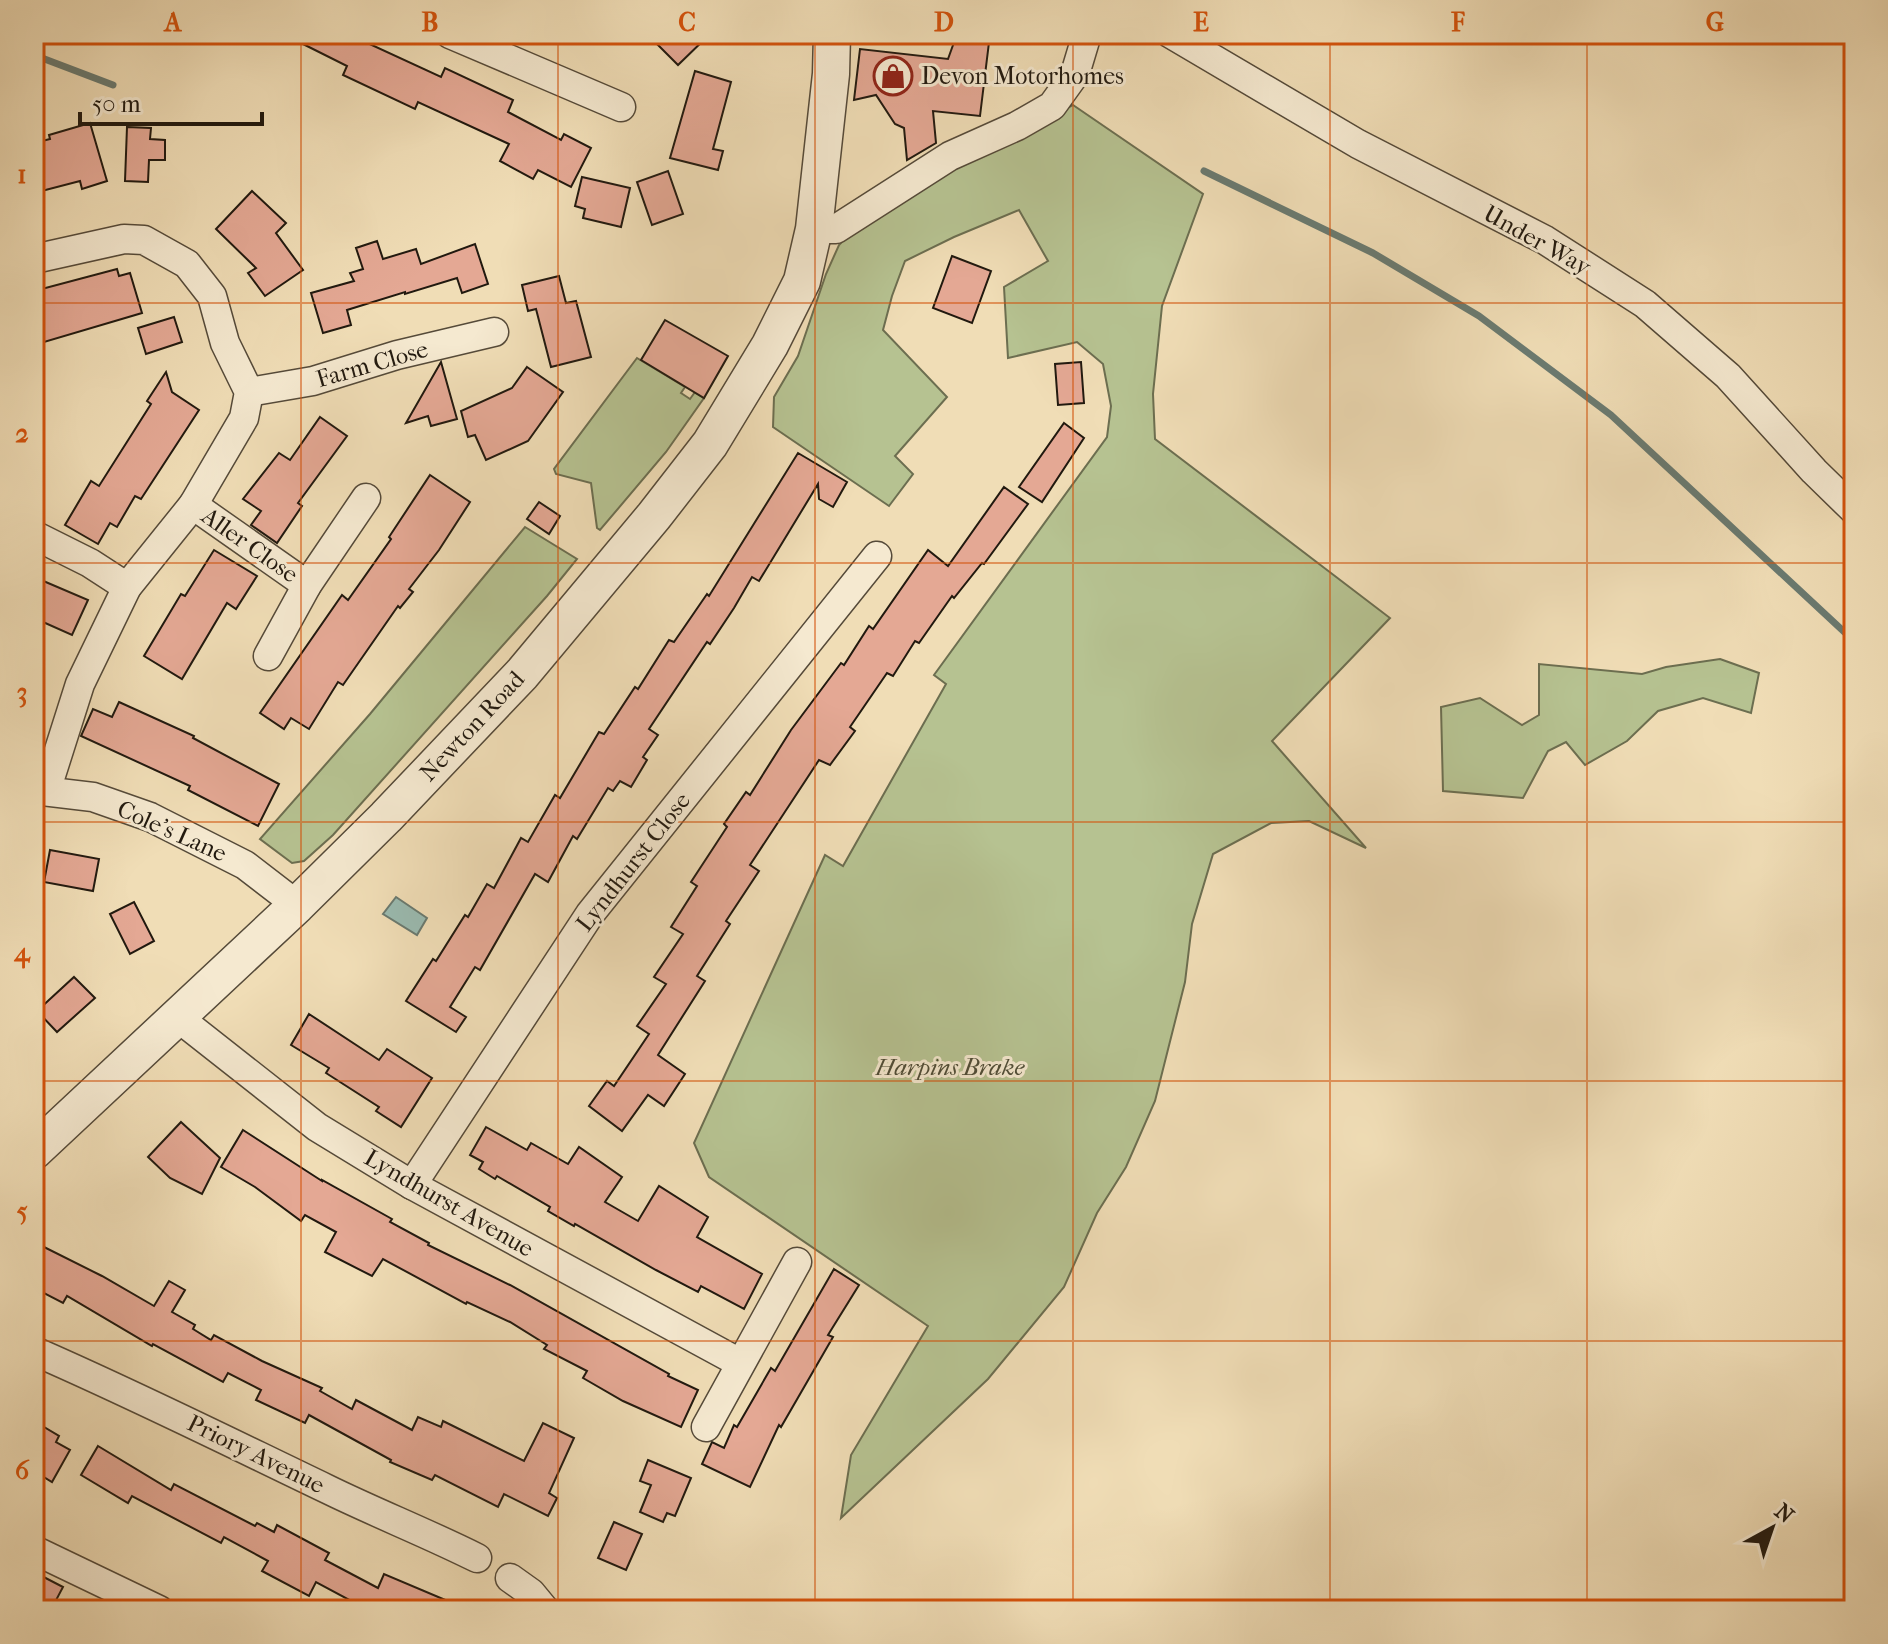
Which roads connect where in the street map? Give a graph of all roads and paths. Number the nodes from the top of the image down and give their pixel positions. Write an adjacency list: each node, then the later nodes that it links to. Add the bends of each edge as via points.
1 (450, 34): 5 (street)
2 (832, 34): 6 (street, Newton Road)
3 (1087, 34): 6 (street, via 1075,74 1052,106 950,156 836,229)
4 (1171, 34): 12 (street, Under Way, via 1358,144 1545,240 1645,304 1728,376)
5 (621, 107)
6 (814, 229): 19 (street, Newton Road, via 802,281 785,317 710,444 522,674)
7 (34, 259): 9 (street, via 124,239 144,240 187,264 212,296 225,343)
8 (494, 332): 9 (street, Farm Close, via 313,381)
9 (249, 392): 11 (street, via 244,418)
10 (366, 498): 15 (street, Aller Close)
11 (193, 505): 15 (street, Aller Close); 16 (street)
12 (1854, 510)
13 (34, 535): 16 (street)
14 (877, 556): 22 (street, Lyndhurst Close, via 590,914)
15 (307, 585): 17 (street, Aller Close)
16 (127, 587): 18 (street, via 80,684)
17 (268, 656)
18 (40, 790): 19 (street, Cole's Lane, via 93,797 150,817 245,865)
19 (297, 905): 20 (street, Newton Road)
20 (176, 1016): 21 (street, Newton Road); 22 (street, Lyndhurst Avenue, via 317,1127)
21 (34, 1151)
22 (412, 1185): 25 (street, Lyndhurst Avenue)
23 (797, 1262): 25 (street)
24 (34, 1351): 28 (street, Priory Avenue)
25 (740, 1363): 26 (street)
26 (706, 1427)
27 (34, 1550): 30 (street)
28 (477, 1558)
29 (510, 1578): 31 (street)
30 (159, 1610)
31 (545, 1610)

